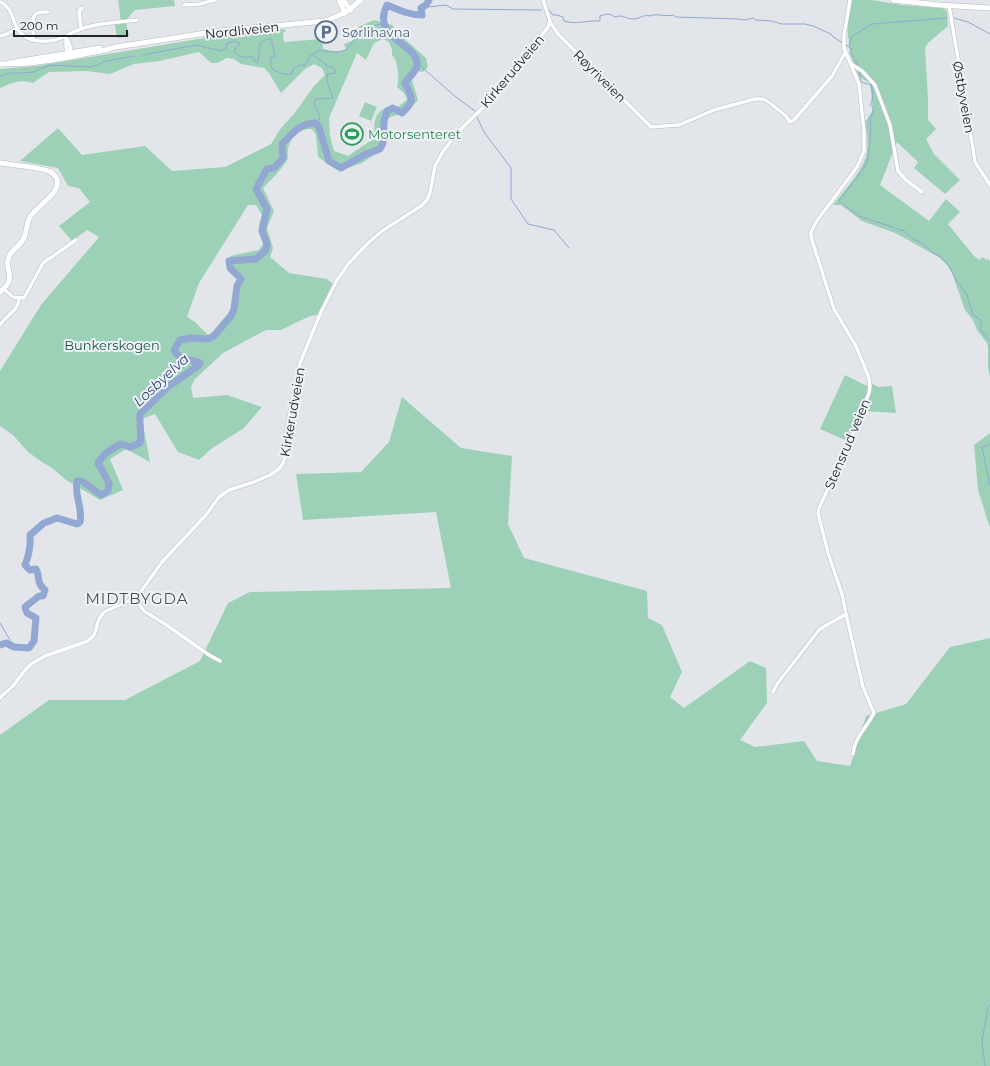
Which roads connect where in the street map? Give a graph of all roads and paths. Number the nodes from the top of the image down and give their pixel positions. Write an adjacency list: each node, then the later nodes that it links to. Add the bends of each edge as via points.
1 (215, 0): 9 (street)
2 (339, 0): 15 (main road)
3 (343, 0): 13 (main road)
4 (361, 0): 13 (main road, Nordliveien)
5 (543, 0): 17 (street, Kirkerudveien)
6 (850, 0): 23 (street, Stensrud veien, via 844,36)
7 (893, 0): 10 (main road)
8 (0, 2): 18 (street, via 8,7)
9 (184, 5)
10 (949, 5): 12 (main road); 28 (street, Østbyveien, via 975,162)
11 (82, 8): 19 (street, via 79,11)
12 (990, 8)
13 (351, 10): 15 (main road, Nordliveien)
14 (48, 12): 22 (street, via 35,14)
15 (345, 13): 24 (main road, Nordliveien, via 321,22 219,31)
16 (137, 20): 19 (street)
17 (550, 21): 23 (street, Røyriveien, via 558,34 652,127 679,125 714,110 755,99 763,99 770,103 790,122 826,84); 34 (street, Kirkerudveien, via 544,34 496,95 457,133 442,153 435,166 427,200 367,244 337,280 300,363 287,428 286,454 279,469 254,482 229,490 219,497 206,515 162,562)
18 (18, 28): 20 (street); 22 (street)
19 (81, 28): 21 (street)
20 (0, 36)
21 (67, 37): 22 (street, via 50,41); 24 (street)
22 (33, 40)
23 (845, 53): 25 (street, Stensrud veien)
24 (69, 54): 26 (main road, Nordliveien, via 28,64)
25 (850, 63): 29 (street, via 875,85 890,125 898,171); 35 (street, Stensrud veien, via 859,84 864,151 857,167 811,232 834,310 856,346 870,378 869,393 818,513)
26 (1, 64)
27 (0, 164): 31 (main road, via 49,171 58,183 55,191 30,216 23,240 10,256 10,279)
28 (990, 185)
29 (922, 192)
30 (76, 240): 32 (street, via 45,261 25,297)
31 (2, 291): 32 (street)
32 (19, 298): 33 (street, via 17,307)
33 (0, 325)
34 (137, 597): 36 (street, via 144,611); 38 (street, via 104,612 94,635 88,641 45,656 31,664)
35 (846, 614): 37 (street, via 819,630); 39 (street, Stensrud veien, via 863,687 874,713 855,742)
36 (220, 661)
37 (773, 692)
38 (0, 698)
39 (853, 754)

